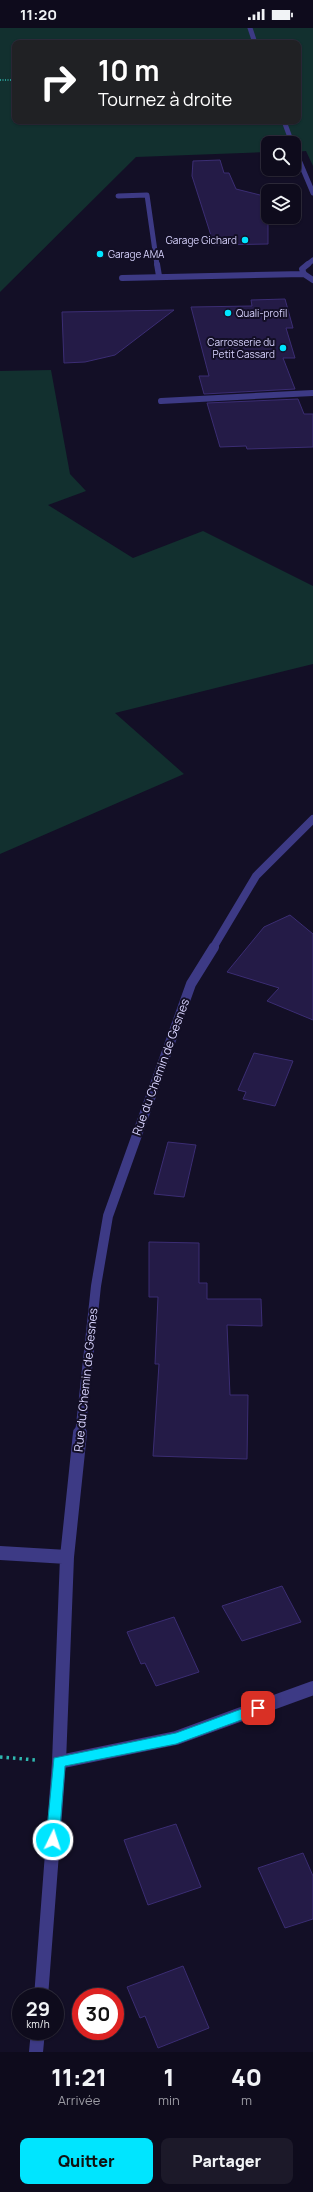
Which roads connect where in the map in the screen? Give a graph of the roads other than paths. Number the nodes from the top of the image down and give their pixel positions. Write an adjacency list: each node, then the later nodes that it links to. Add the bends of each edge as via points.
1 (250, 28): 2 (street)
2 (255, 40)
3 (285, 124): 4 (street)
4 (289, 136)
5 (301, 165): 6 (street)
6 (313, 193)
7 (118, 196): 10 (street, via 148,195)
8 (313, 260): 9 (street, via 302,268)
9 (304, 274): 10 (street); 12 (street)
10 (159, 276): 11 (street)
11 (122, 278)
12 (313, 280)
13 (313, 393): 14 (street)
14 (161, 401)
15 (313, 819): 17 (street, Rue du Chemin de Gesnes, via 256,876 191,984 108,1216 96,1286)
16 (0, 1553): 17 (street)
17 (66, 1557): 19 (street, Rue du Chemin de Gesnes)
18 (313, 1688): 19 (street, via 176,1738)
19 (59, 1762): 20 (street, Rue du Chemin de Gesnes)
20 (41, 1988)
21 (37, 2040): 22 (street)
22 (36, 2052)

